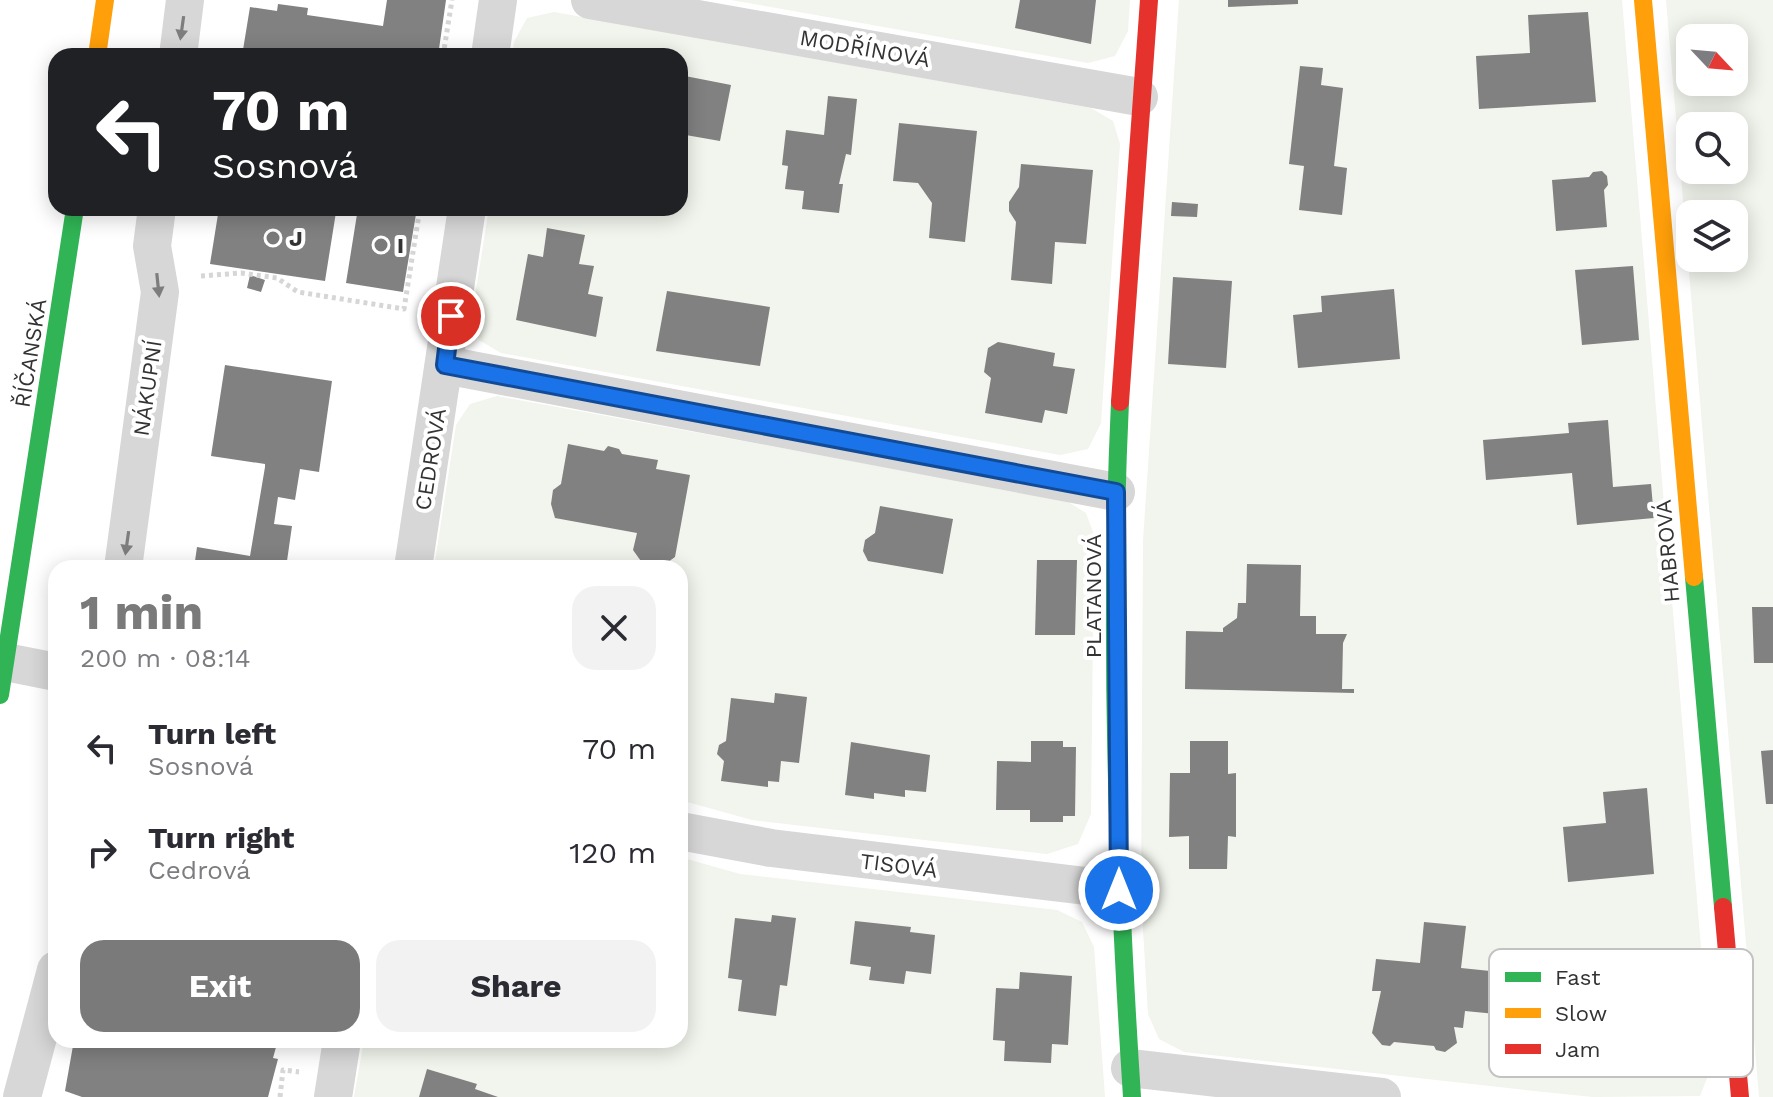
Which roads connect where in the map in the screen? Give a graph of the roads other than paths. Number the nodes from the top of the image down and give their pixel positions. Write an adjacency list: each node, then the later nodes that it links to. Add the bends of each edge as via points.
1 (105, 0): 7 (street)
2 (185, 0): 8 (street, one-way to 8)
3 (498, 0): 9 (street)
4 (590, 0): 10 (street, MODŘÍNOVÁ)
5 (1149, 0): 10 (street, PLATANOVÁ)
6 (1643, 0): 22 (street, HABROVÁ)
7 (98, 48)
8 (179, 48)
9 (491, 48)
10 (1139, 97): 15 (street, PLATANOVÁ)
11 (74, 216): 19 (street, ŘÍČANSKÁ)
12 (156, 216): 16 (street, NÁKUPNÍ, one-way to 16, via 152,246 160,292)
13 (466, 216): 14 (street, CEDROVÁ)
14 (445, 365): 15 (street); 17 (street, CEDROVÁ)
15 (1116, 492): 21 (street, PLATANOVÁ)
16 (124, 560)
17 (414, 560)
18 (48, 672): 19 (street)
19 (2, 673)
20 (688, 832): 21 (street, TISOVÁ, via 771,848)
21 (1119, 890): 26 (street, PLATANOVÁ)
22 (1727, 949)
23 (48, 1000): 27 (street)
24 (341, 1048): 28 (street)
25 (1738, 1077): 30 (street, HABROVÁ)
26 (1131, 1083): 29 (street)
27 (22, 1097)
28 (333, 1097)
29 (1382, 1097)
30 (1740, 1097)

